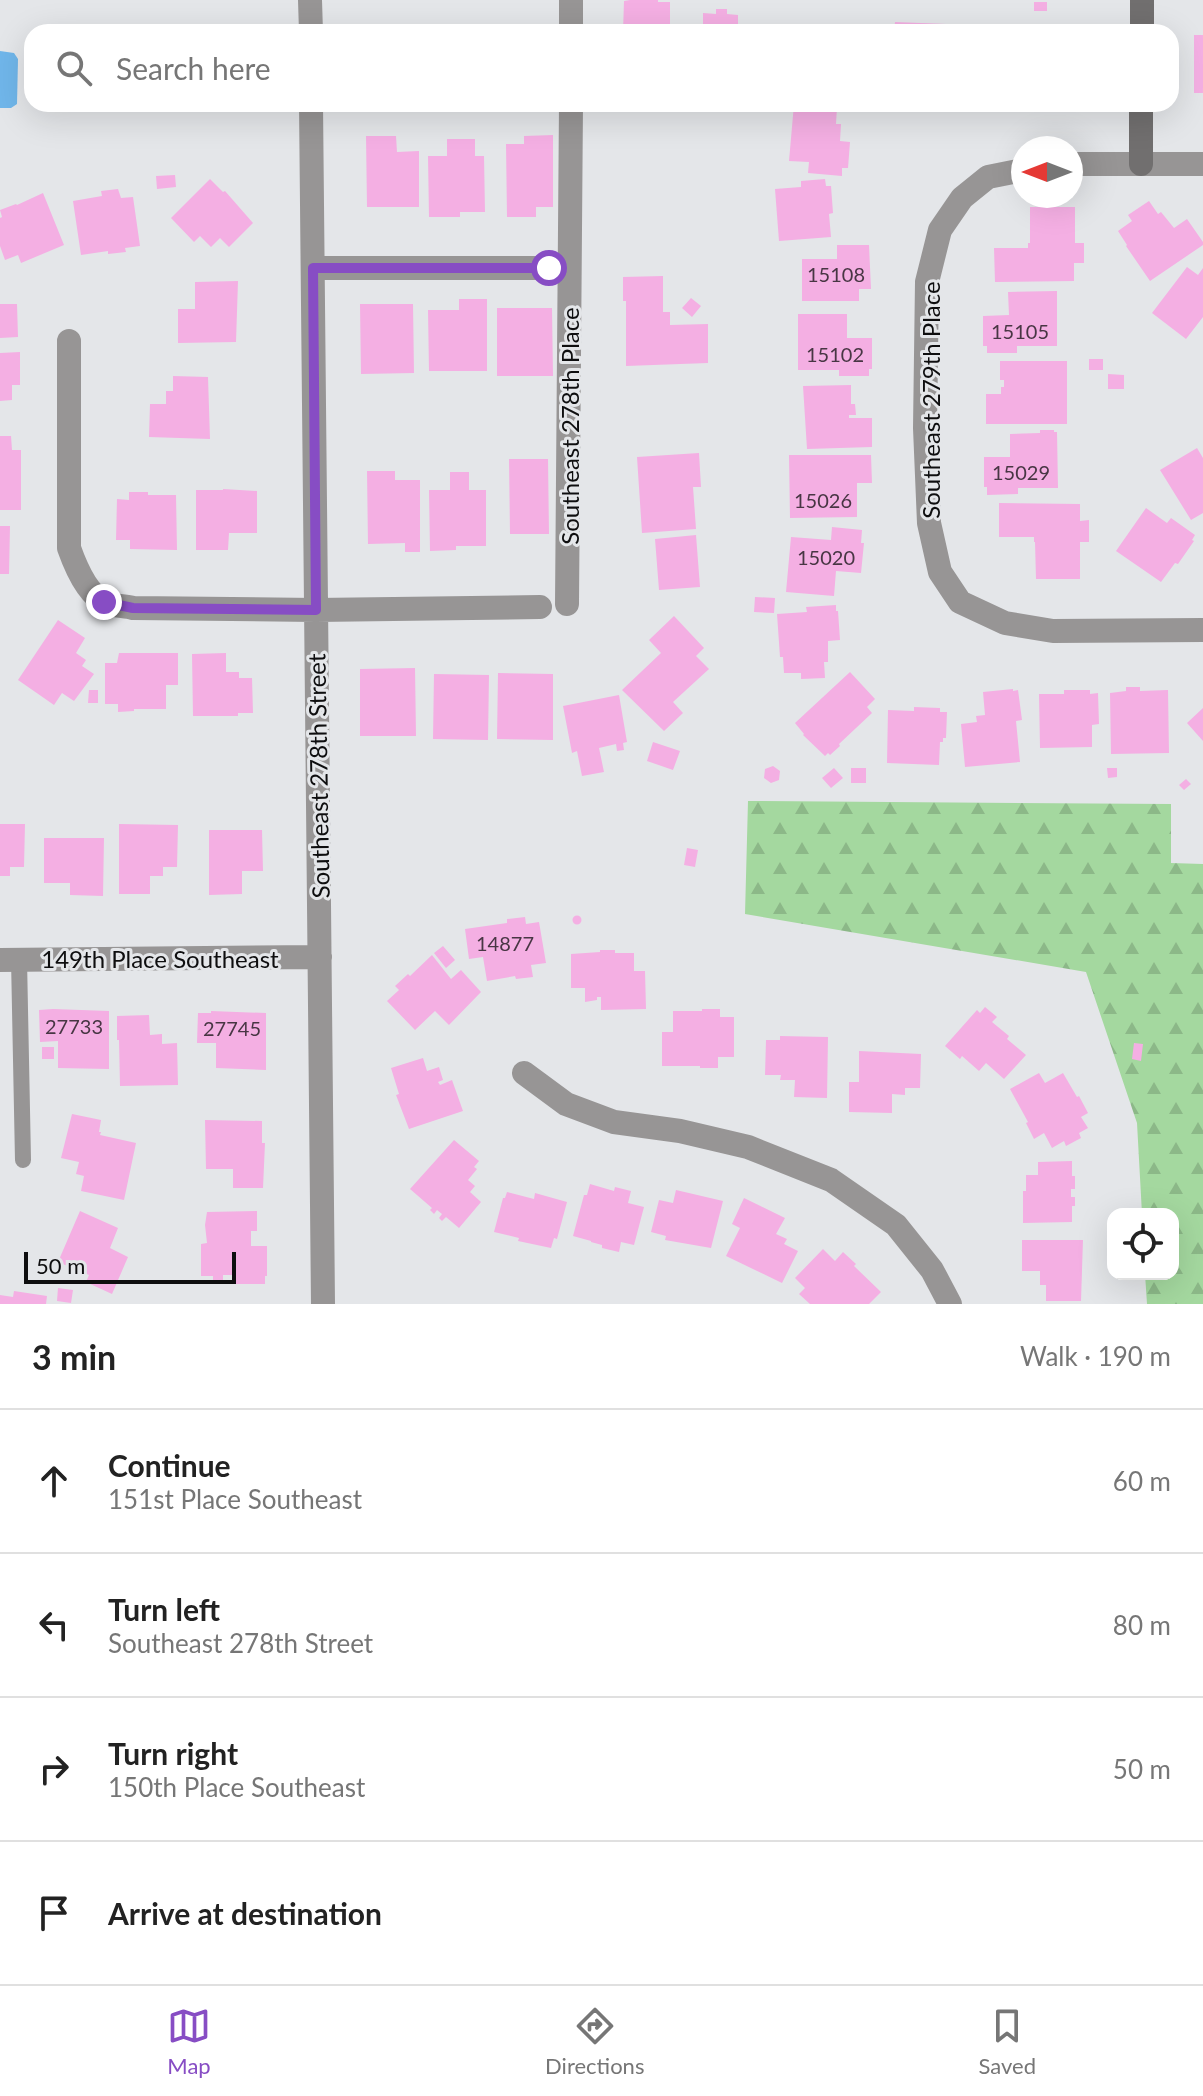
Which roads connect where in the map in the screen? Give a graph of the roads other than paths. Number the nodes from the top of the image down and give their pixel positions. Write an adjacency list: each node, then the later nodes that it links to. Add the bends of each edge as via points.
1 (310, 0): 4 (street)
2 (571, 0): 5 (street)
3 (1142, 0): 6 (street)
4 (311, 24)
5 (571, 24)
6 (1142, 24)
7 (311, 112): 14 (street, Southeast 278th Street)
8 (571, 112): 17 (street, Southeast 278th Place)
9 (1141, 112): 11 (street)
10 (1083, 164): 11 (street)
11 (1141, 164): 12 (street)
12 (1203, 164)
13 (1011, 172): 20 (street, Southeast 279th Place, via 988,177 962,198 940,230 927,282 929,523 940,572 960,602 1005,623 1053,631)
14 (313, 268): 15 (street); 19 (street, Southeast 278th Street)
15 (549, 268)
16 (69, 341): 19 (street, via 69,548 89,587 104,602 133,608)
17 (567, 604)
18 (540, 607): 19 (street)
19 (316, 610): 21 (street, Southeast 278th Street)
20 (1203, 630)
21 (320, 957): 22 (street, 149th Place Southeast); 25 (street, Southeast 278th Street)
22 (9, 960): 24 (lane)
23 (524, 1073): 26 (street, via 566,1104 614,1122 748,1147 831,1180 896,1225 932,1270)
24 (23, 1160)
25 (323, 1304)
26 (950, 1304)

